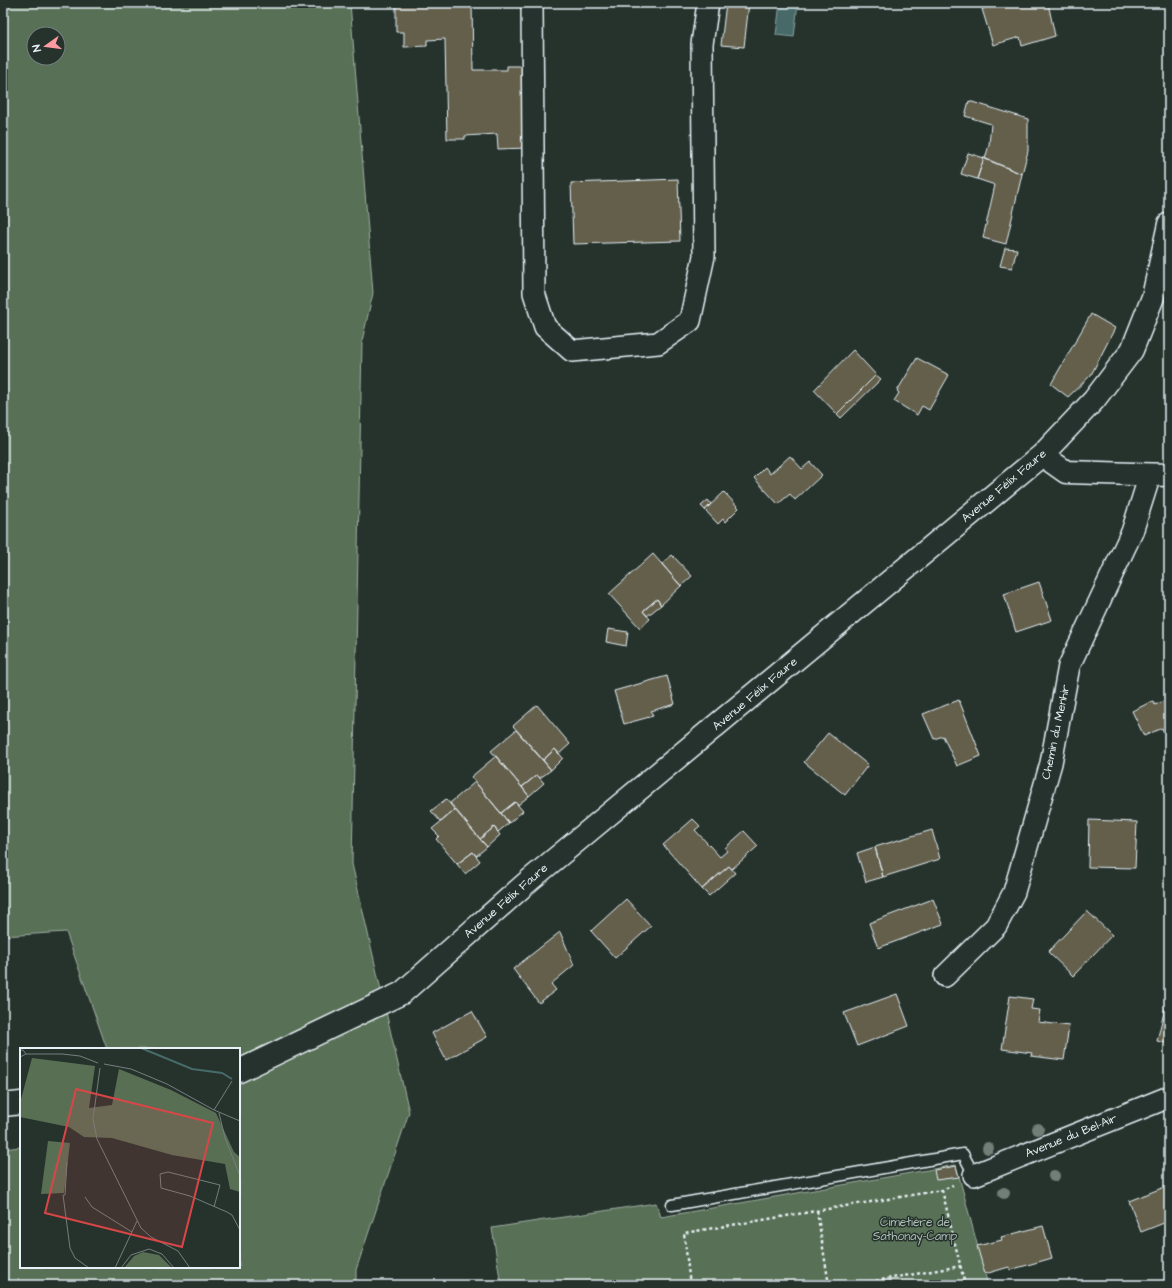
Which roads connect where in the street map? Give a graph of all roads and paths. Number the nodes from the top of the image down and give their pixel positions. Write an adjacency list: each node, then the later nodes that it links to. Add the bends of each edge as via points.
1 (532, 3): 2 (street, via 534,293 545,327 572,350 658,343 690,321 704,256 702,44)
2 (708, 3)
3 (1169, 224): 4 (street, Avenue Félix Faure, via 1153,297 1132,350 1094,400)
4 (1042, 455): 5 (street, via 1066,472); 7 (street, Avenue Félix Faure, via 531,879 402,993)
5 (1159, 475): 6 (street, Chemin du Menhir, via 1069,666 1051,763 1014,892 996,926)
6 (945, 976)
7 (240, 1071)
8 (1169, 1097): 11 (street, Avenue du Bel-Air)
9 (20, 1103): 10 (street)
10 (3, 1105)
11 (974, 1175): 12 (lane, via 963,1154)
12 (672, 1205)
13 (817, 1211): 14 (path, via 942,1190); 16 (path, via 684,1233); 17 (path)
14 (961, 1266): 15 (path); 19 (path)
15 (859, 1284): 18 (path)
16 (690, 1285)
17 (829, 1285)
18 (852, 1285)
19 (965, 1285)

